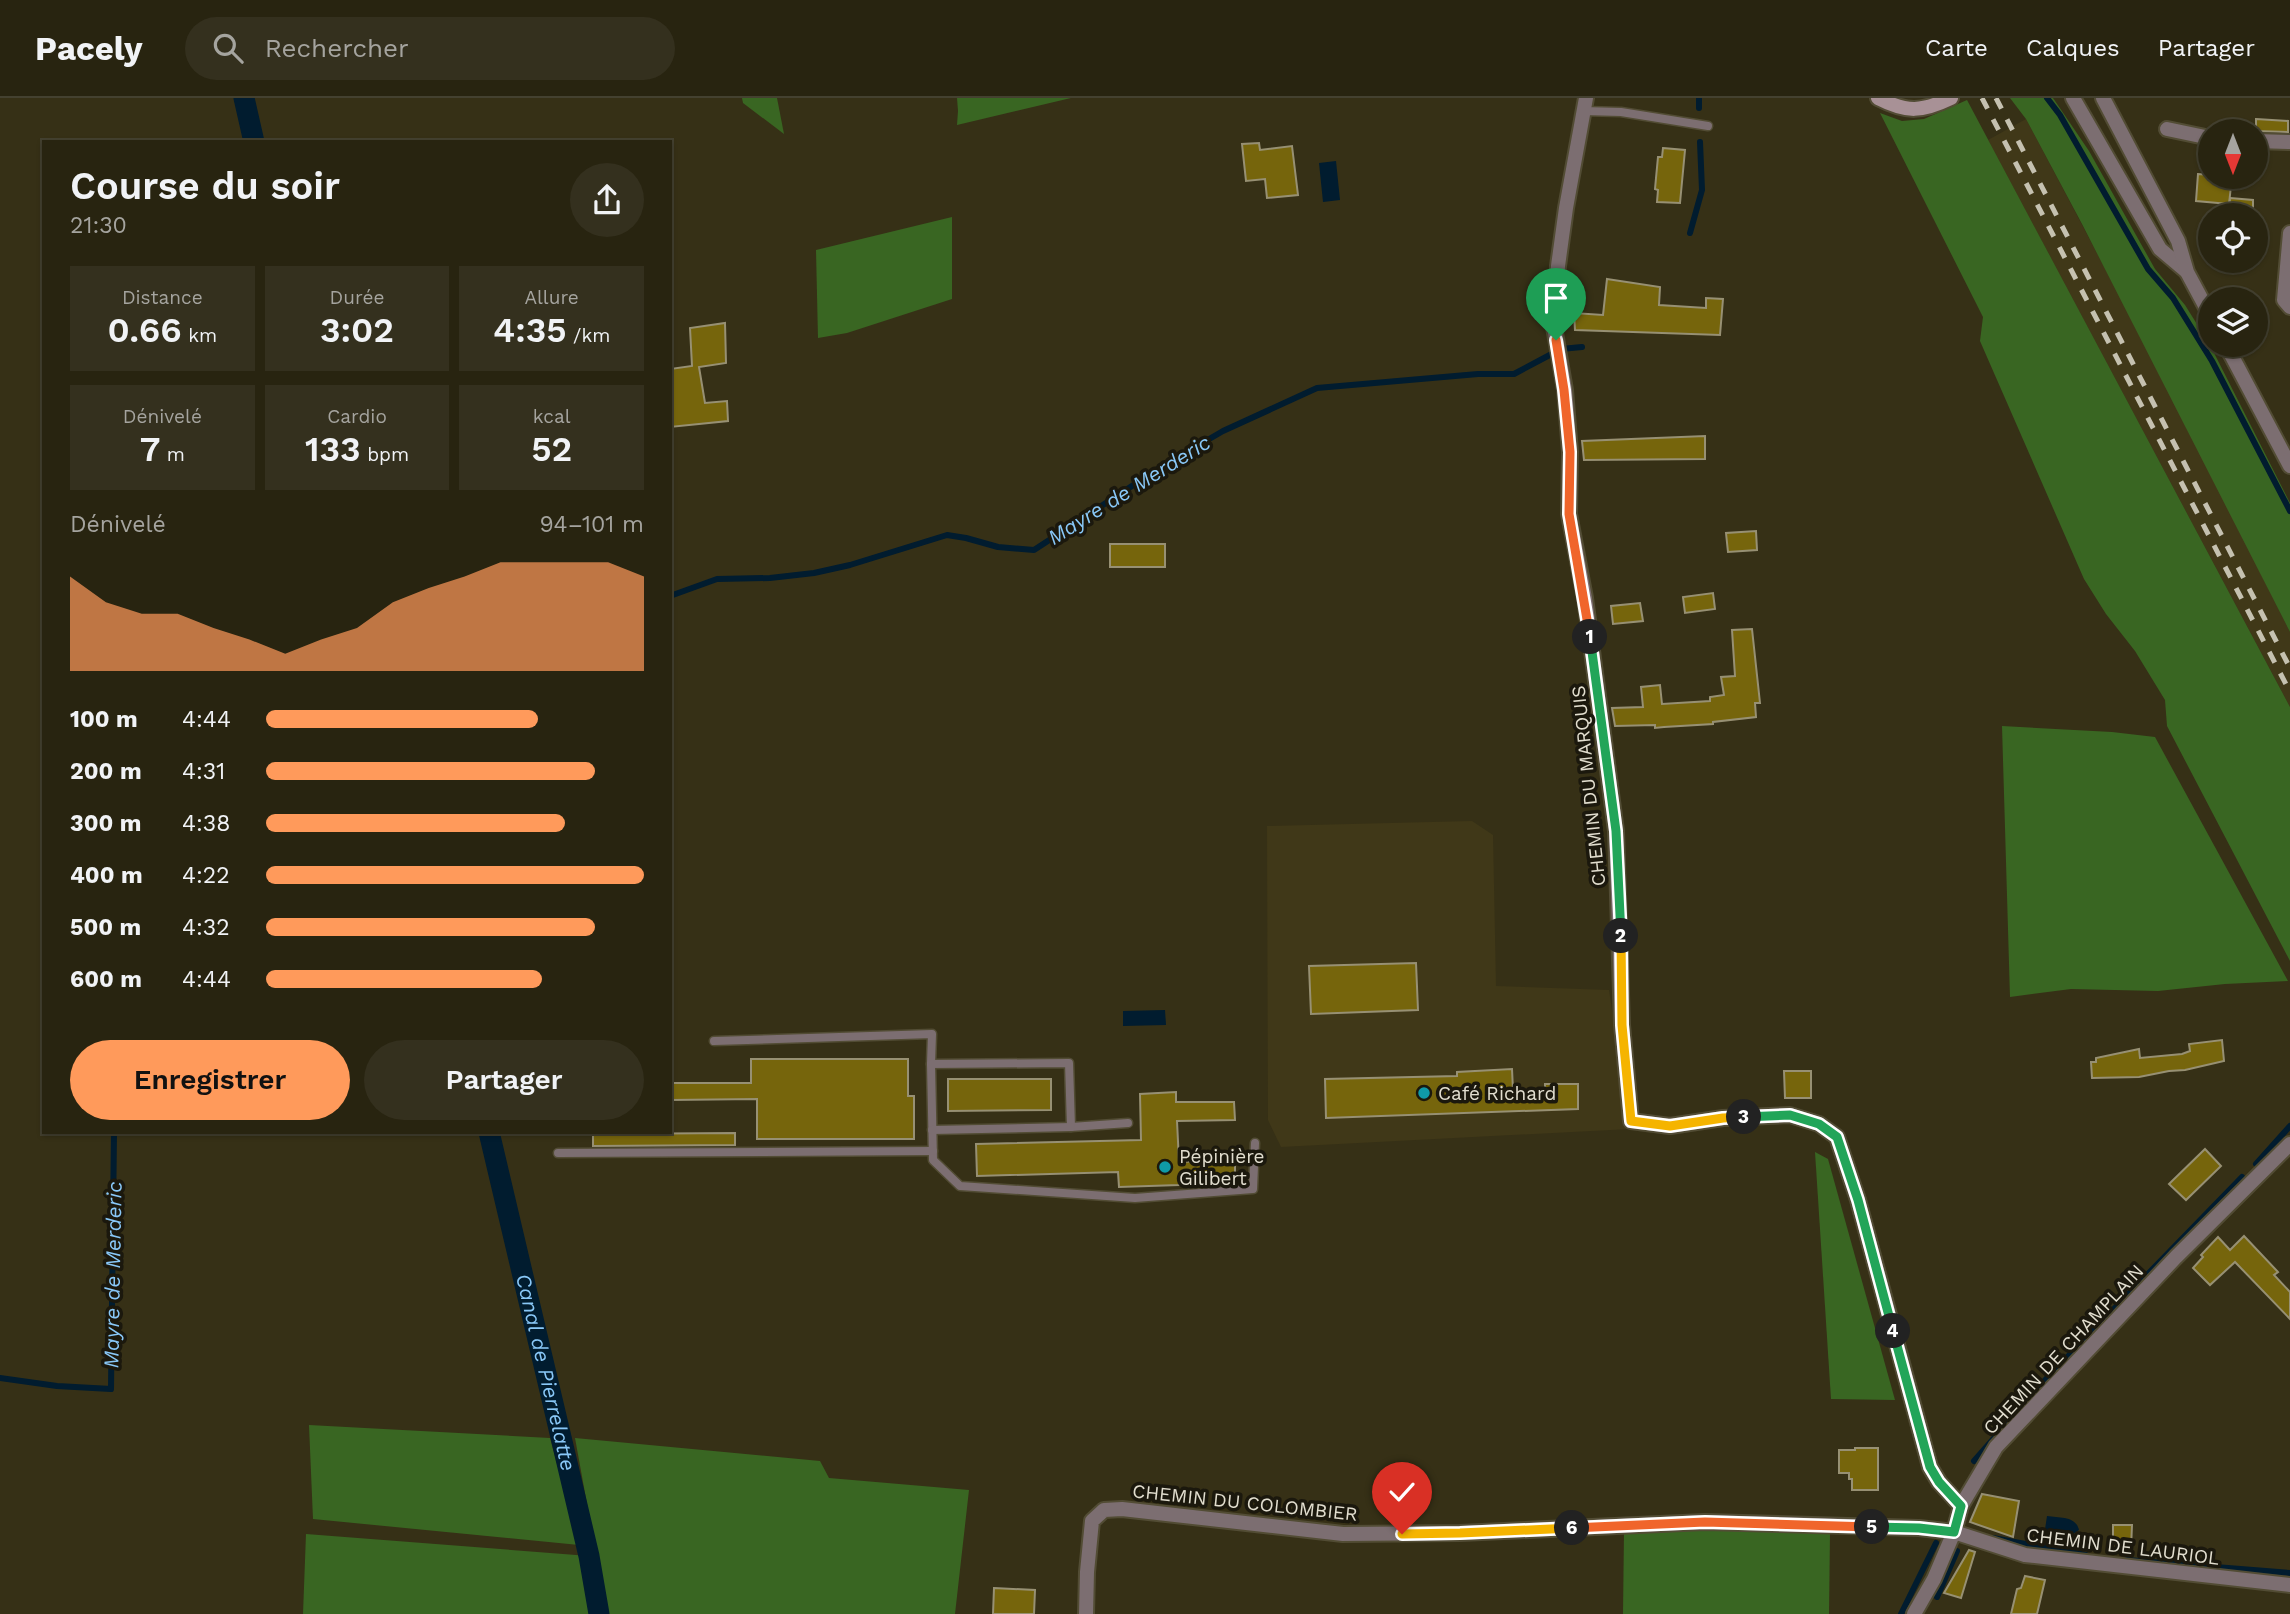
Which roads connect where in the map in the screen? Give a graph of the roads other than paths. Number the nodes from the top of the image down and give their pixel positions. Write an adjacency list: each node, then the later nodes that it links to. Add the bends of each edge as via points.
1 (1878, 98): 2 (main road, via 1911,110)
2 (1951, 98)
3 (2073, 98): 12 (street, via 2160,249)
4 (2103, 98): 12 (street, via 2178,241)
5 (1584, 104): 6 (lane); 26 (street, CHEMIN DU MARQUIS, via 1558,266 1554,327 1570,452 1569,514 1585,598 1616,831 1622,1025 1631,1121 1670,1126 1790,1115 1819,1124 1837,1137 1930,1467)
6 (1708, 126)
7 (2167, 129): 8 (street)
8 (2198, 135)
9 (2268, 141): 10 (street)
10 (2290, 142)
11 (2290, 233): 14 (street, via 2284,300)
12 (2188, 272): 13 (street)
13 (2198, 292)
14 (2290, 307)
15 (2232, 357): 16 (street)
16 (2290, 466)
17 (714, 1041): 18 (lane, via 932,1034)
18 (931, 1064): 20 (lane, via 1069,1063); 21 (lane)
19 (1129, 1123): 20 (lane)
20 (1071, 1127): 21 (lane)
21 (932, 1130): 24 (lane)
22 (1255, 1143): 24 (lane, via 1253,1189 1135,1198 960,1186 933,1160)
23 (2290, 1144): 26 (street, CHEMIN DE CHAMPLAIN, via 1996,1447)
24 (933, 1152): 25 (lane)
25 (558, 1153)
26 (1961, 1506): 27 (street, CHEMIN DE CHAMPLAIN)
27 (1954, 1532): 28 (street, CHEMIN DE LAURIOL, via 2025,1555); 29 (street, CHEMIN DU COLOMBIER, via 1705,1522 1343,1534 1104,1510 1092,1521); 30 (street, CHEMIN DE CHAMPLAIN)
28 (2290, 1584)
29 (1086, 1614)
30 (1914, 1614)

